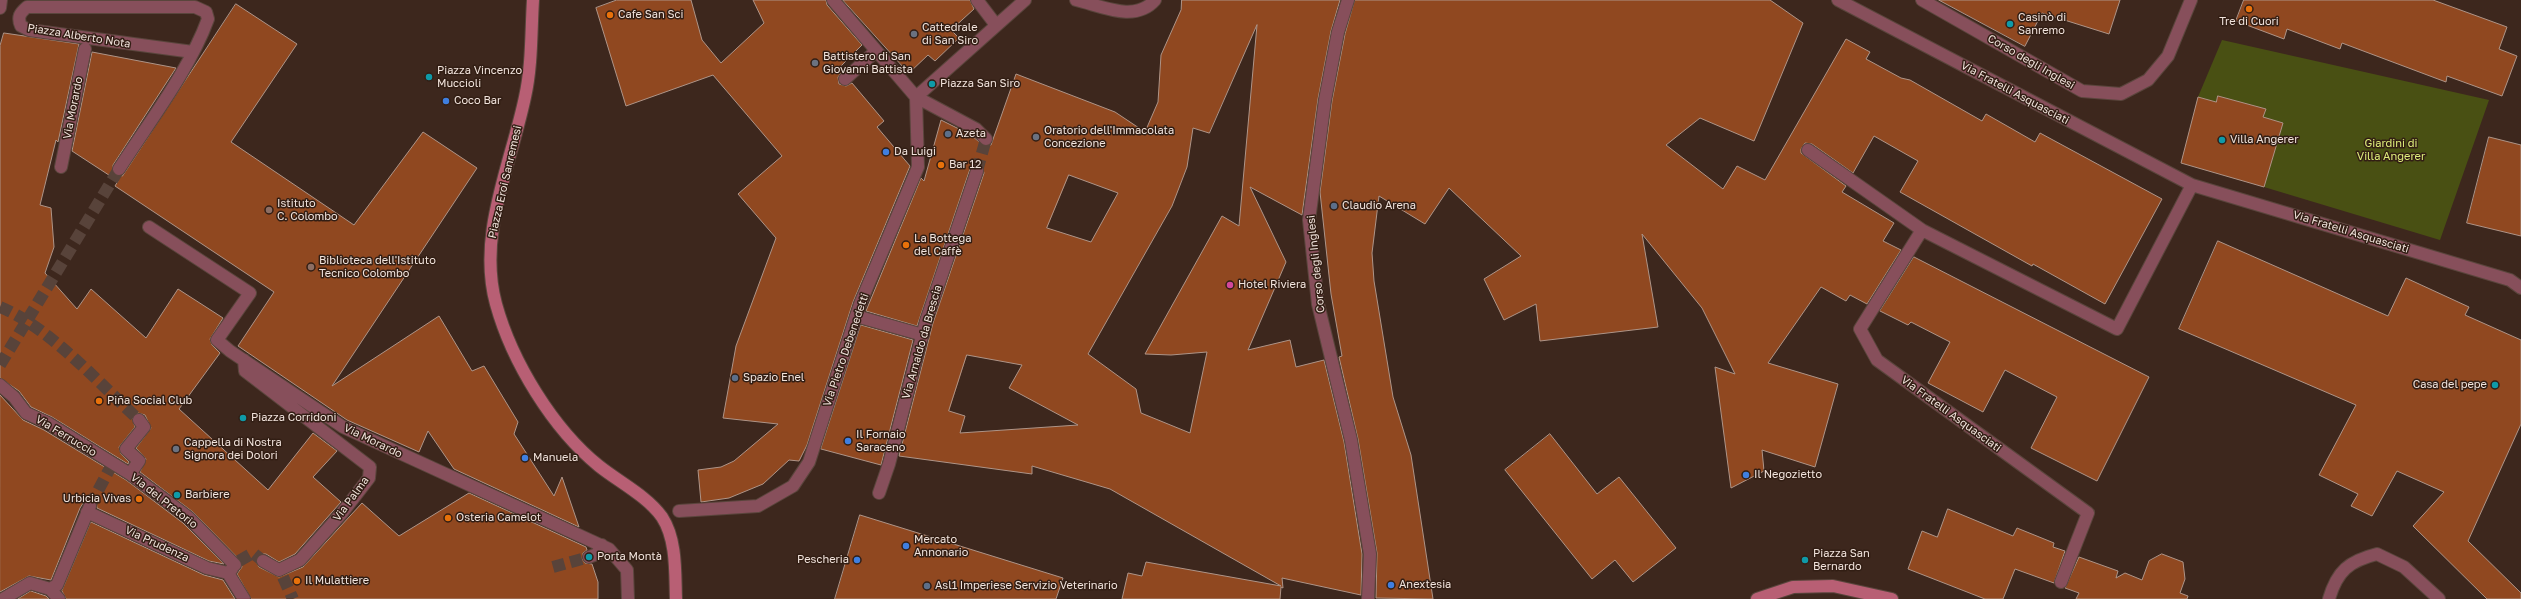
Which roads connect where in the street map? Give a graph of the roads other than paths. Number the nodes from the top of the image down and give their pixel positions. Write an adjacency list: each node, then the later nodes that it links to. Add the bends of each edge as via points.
1 (1, 0): 12 (street)
2 (533, 0): 48 (main road, Piazza Eroi Sanremesi, via 526,95 490,242 490,268 496,304 529,381 557,423 583,453 648,503 662,517 673,552)
3 (833, 0): 15 (street)
4 (977, 0): 13 (street)
5 (1025, 0): 13 (street)
6 (1076, 0): 7 (street, via 1133,14 1148,8)
7 (1155, 0)
8 (1348, 0): 49 (street, Corso degli Inglesi, via 1338,32 1325,100 1309,220 1318,304 1351,440 1370,554)
9 (1838, 0): 24 (street, Via Fratelli Asquasciati)
10 (1922, 0): 11 (street, Corso degli Inglesi, via 2082,91 2121,94 2148,80 2168,56)
11 (2191, 0)
12 (0, 8)
13 (996, 25): 18 (street)
14 (85, 49): 21 (street, Via Morardo)
15 (876, 51): 17 (street); 18 (street)
16 (192, 52): 16 (street, Piazza Alberto Nota, via 202,37 208,19 206,12 195,7 27,7 21,12 18,20 21,26 29,30); 22 (street, Piazza Alberto Nota)
17 (845, 79)
18 (916, 97): 19 (street, via 976,130); 29 (street, Via Pietro Debenedetti, via 918,167)
19 (986, 140)
20 (1808, 150): 26 (street)
21 (61, 167)
22 (119, 169)
23 (977, 171): 30 (street, Via Arnaldo da Brescia)
24 (2192, 185): 26 (street, via 2117,329); 27 (street, Via Fratelli Asquasciati)
25 (149, 227): 31 (street, Via Morardo, via 250,293 218,340)
26 (1922, 230): 42 (street, Via Fratelli Asquasciati, via 1860,329 1877,360 2088,513)
27 (2516, 279): 28 (street, Via Fratelli Asquasciati)
28 (2521, 288)
29 (856, 316): 30 (street); 37 (street, Via Pietro Debenedetti, via 809,462 793,486 758,506)
30 (923, 335): 36 (street, Via Arnaldo da Brescia, via 889,464)
31 (244, 360): 38 (street, Via Morardo, via 342,427); 40 (street, Via Palma, via 245,371 370,467 369,478 300,560 281,574)
32 (0, 385): 34 (street, Via Ferruccio, via 14,397 26,413 48,423)
33 (139, 420): 35 (street, via 144,426 126,449 140,461)
34 (109, 464): 35 (street, Via del Pretorio)
35 (130, 474): 41 (street, Via del Pretorio, via 188,518)
36 (878, 492)
37 (679, 511)
38 (602, 545): 39 (street, via 597,554); 47 (street, Via Morardo, via 620,559 627,570)
39 (589, 557)
40 (263, 561)
41 (234, 566): 43 (street, Via Prudenza, via 207,568 88,509 57,585); 44 (street, Via del Pretorio)
42 (2061, 582)
43 (50, 589): 45 (street, via 30,584); 46 (street)
44 (240, 597)
45 (3, 599)
46 (59, 599)
47 (628, 599)
48 (676, 599)
49 (1368, 599)
50 (1757, 599): 51 (main road, via 1793,587 1833,586)
51 (1892, 599)
52 (2329, 599): 53 (street, via 2334,580 2357,559 2377,554 2404,567)
53 (2439, 599)

